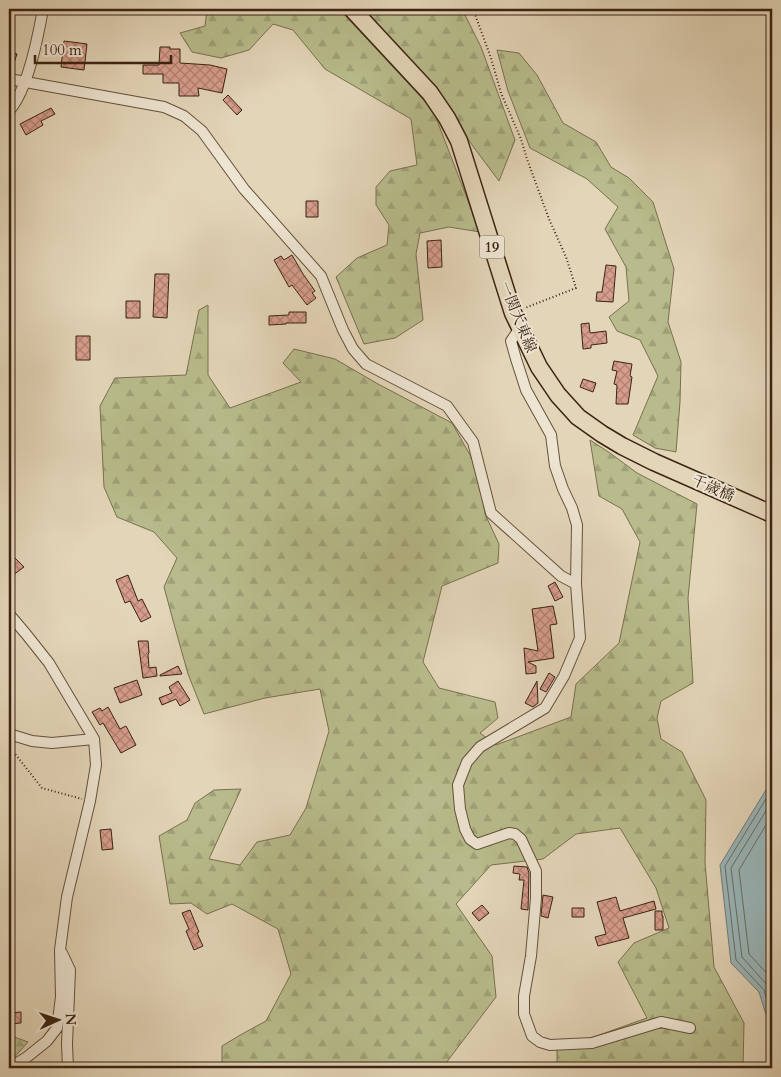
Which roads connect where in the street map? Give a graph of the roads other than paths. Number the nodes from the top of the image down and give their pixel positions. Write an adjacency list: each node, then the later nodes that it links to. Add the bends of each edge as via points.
1 (43, 9): 4 (street)
2 (352, 9): 6 (main road, 一関大東線 / 19, via 430,93 447,118 459,141)
3 (9, 79): 4 (street)
4 (25, 82): 5 (street); 9 (street, via 164,107 184,116 202,131 244,189 321,276 353,349 366,364 447,406 473,442 491,513 561,576)
5 (9, 111)
6 (520, 328): 7 (main road, 一関大東線 / 19, via 539,367 578,417 622,446); 9 (street, via 511,340 516,359 526,390 551,435 555,466 577,525)
7 (654, 462): 8 (main road, 千歳橋 / 19)
8 (772, 514)
9 (576, 584): 14 (street, via 580,638 564,676 545,708 480,747 467,762 458,785 465,829 470,839 478,844 509,833 515,834 521,838 536,871 531,956 524,996 524,1014 532,1036 550,1045 592,1043 661,1022)
10 (9, 614): 12 (street, via 49,663)
11 (9, 734): 12 (street, via 52,743)
12 (94, 739): 13 (street, via 96,766 67,897)
13 (60, 950): 15 (street, via 61,997 57,1028 47,1041); 16 (street, via 70,970)
14 (690, 1028)
15 (9, 1068)
16 (68, 1068)

